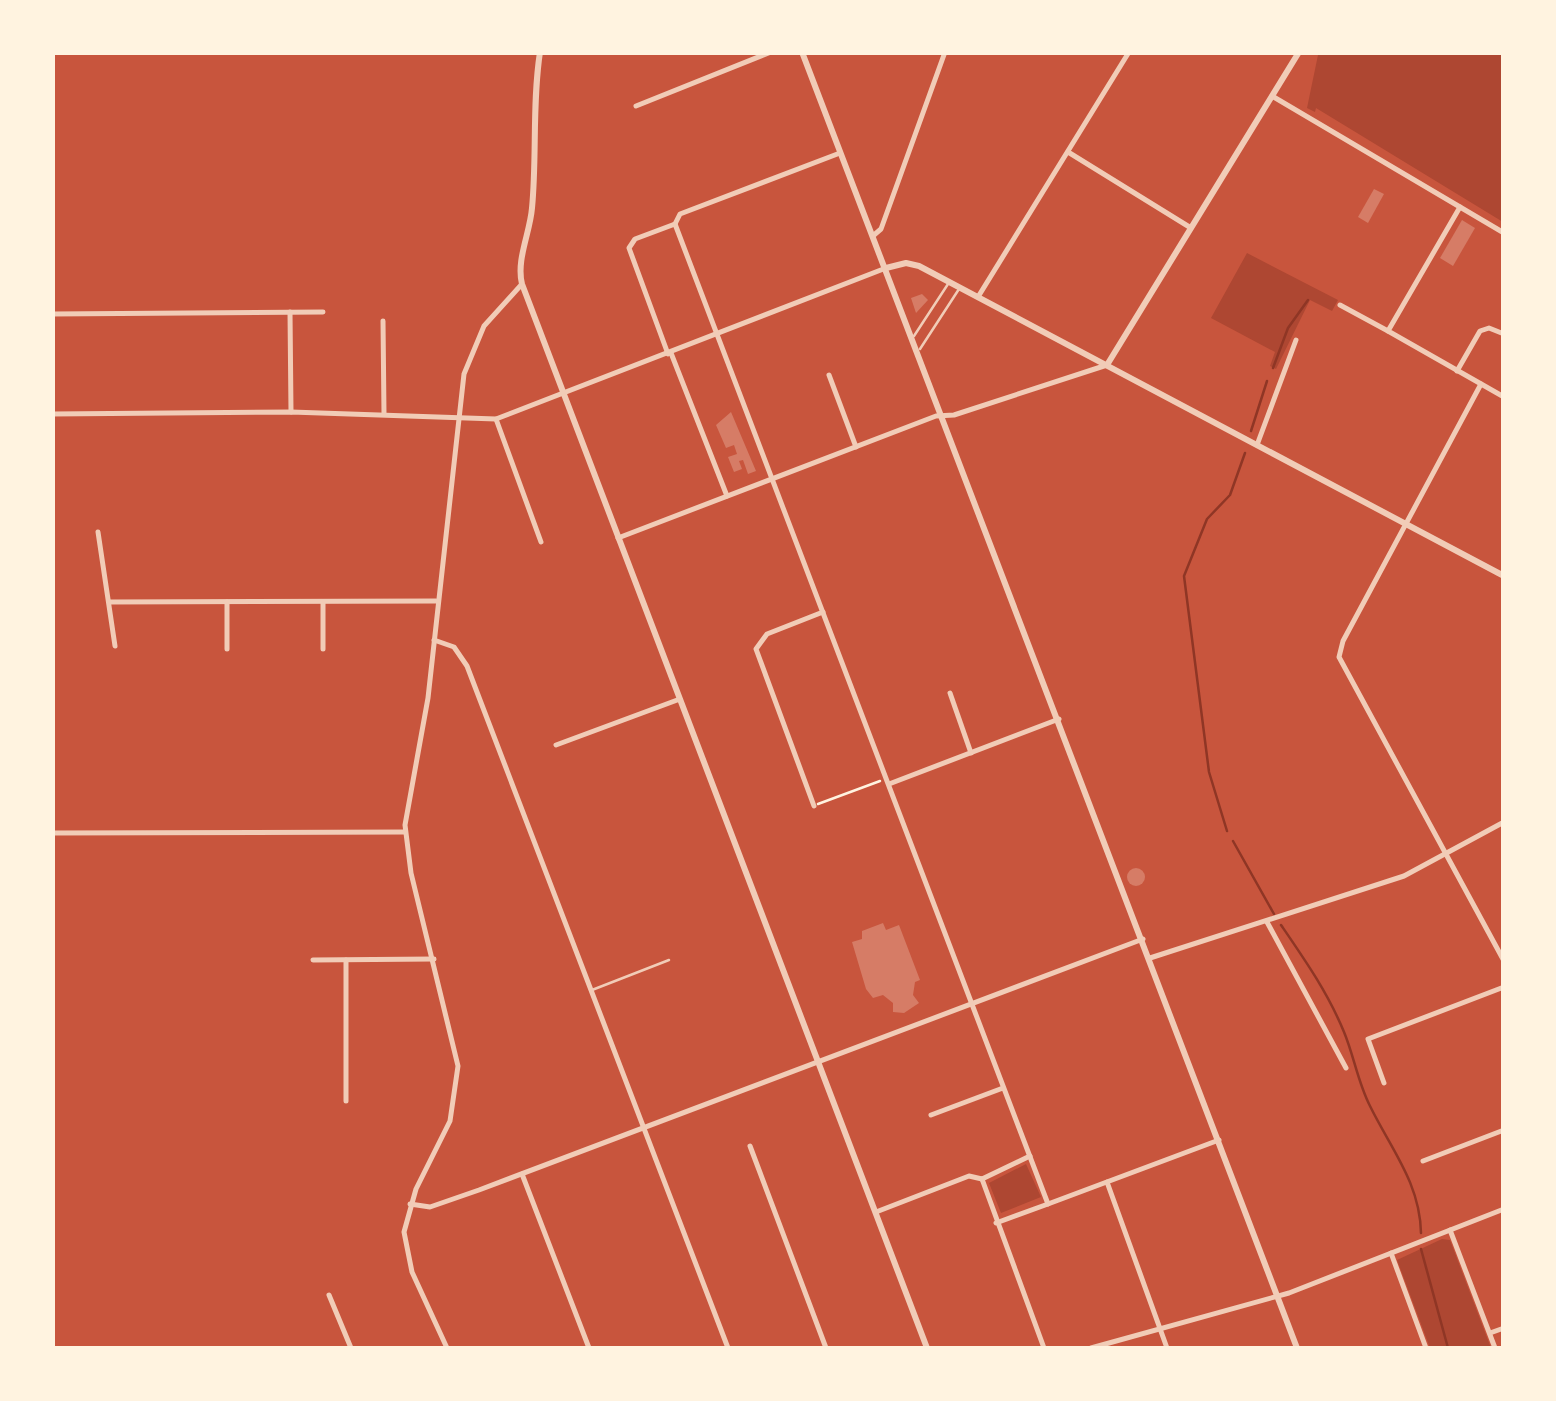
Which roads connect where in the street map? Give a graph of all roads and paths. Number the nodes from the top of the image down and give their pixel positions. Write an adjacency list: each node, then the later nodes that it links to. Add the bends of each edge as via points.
1 (540, 52): 18 (street)
2 (772, 52): 8 (street)
3 (802, 52): 10 (street)
4 (945, 52): 15 (street)
5 (1129, 52): 9 (street)
6 (1299, 52): 7 (street)
7 (1272, 96): 11 (street); 13 (street)
8 (636, 106)
9 (1068, 152): 13 (street); 20 (street)
10 (842, 153): 12 (street, via 680,214); 15 (street)
11 (1460, 208): 14 (street); 26 (street)
12 (675, 224): 27 (street); 32 (street, via 629,248)
13 (1191, 228): 33 (street)
14 (1504, 233)
15 (874, 235): 16 (street)
16 (886, 268): 17 (street, via 915,264); 27 (street); 29 (street)
17 (950, 282): 19 (street); 29 (lane)
18 (522, 284): 37 (street); 42 (street, via 475,341)
19 (960, 288): 20 (street); 31 (lane)
20 (978, 297): 33 (street)
21 (1340, 305): 26 (street)
22 (290, 312): 23 (street); 24 (street); 39 (street)
23 (323, 312)
24 (52, 314)
25 (383, 321): 41 (street)
26 (1388, 331): 34 (street)
27 (718, 334): 32 (street); 47 (street)
28 (1504, 334): 34 (street, via 1480,331)
29 (913, 336): 31 (street)
30 (1296, 340): 45 (street)
31 (918, 350): 43 (street)
32 (670, 353): 37 (street); 48 (street)
33 (1107, 365): 43 (street); 45 (street)
34 (1458, 371): 36 (street)
35 (829, 375): 46 (street)
36 (1481, 384): 38 (street); 49 (street)
37 (564, 394): 44 (street); 51 (street)
38 (1504, 396)
39 (291, 412): 40 (street); 41 (street)
40 (52, 414)
41 (384, 414): 42 (street)
42 (456, 414): 44 (street); 57 (street)
43 (944, 416): 46 (street); 65 (street)
44 (496, 419): 52 (street)
45 (1257, 445): 49 (street)
46 (856, 447): 47 (street)
47 (773, 478): 48 (street); 58 (street)
48 (727, 496): 51 (street)
49 (1405, 524): 53 (street); 73 (street, via 1340,657)
50 (98, 532): 54 (street)
51 (618, 538): 64 (street)
52 (542, 542)
53 (1504, 576)
54 (109, 602): 55 (street); 60 (street)
55 (227, 602): 56 (street); 61 (street)
56 (323, 602): 57 (street); 62 (street)
57 (437, 602): 59 (street)
58 (823, 612): 68 (street); 69 (street, via 767,634 756,649)
59 (434, 640): 71 (street); 83 (street, via 454,647 467,666)
60 (115, 646)
61 (226, 649)
62 (323, 649)
63 (950, 693): 67 (street)
64 (680, 699): 66 (street); 85 (street)
65 (1059, 719): 67 (street); 75 (street)
66 (556, 745)
67 (971, 753): 68 (street)
68 (886, 782): 69 (path); 84 (street)
69 (814, 806)
70 (1504, 822): 73 (street)
71 (405, 832): 72 (street); 77 (street)
72 (52, 833)
73 (1446, 855): 74 (street); 81 (street)
74 (1267, 922): 76 (street); 86 (street)
75 (1142, 939): 76 (street); 84 (street)
76 (1150, 958): 93 (street)
77 (434, 959): 79 (street); 100 (street, via 457,1057 457,1098)
78 (314, 960): 79 (street)
79 (346, 960): 89 (street)
80 (669, 960): 83 (lane)
81 (1504, 961)
82 (1504, 987): 87 (street, via 1368,1040)
83 (590, 991): 91 (street)
84 (972, 1004): 85 (street); 88 (street)
85 (818, 1064): 91 (street); 103 (street)
86 (1346, 1068)
87 (1384, 1082)
88 (1004, 1088): 90 (street); 95 (street)
89 (346, 1101)
90 (931, 1115)
91 (642, 1128): 97 (street); 115 (street)
92 (1504, 1130): 96 (street)
93 (1219, 1140): 99 (street); 108 (street)
94 (750, 1146): 116 (street)
95 (1030, 1156): 98 (street); 101 (street)
96 (1423, 1161)
97 (522, 1174): 100 (street, via 430,1208); 114 (street)
98 (982, 1179): 103 (street, via 969,1176); 104 (street)
99 (1106, 1182): 101 (street); 110 (street)
100 (410, 1204): 113 (street, via 407,1256)
101 (1048, 1204): 104 (street)
102 (1504, 1209): 105 (street)
103 (876, 1212): 117 (street)
104 (996, 1223): 118 (street)
105 (1450, 1230): 106 (street); 111 (street)
106 (1391, 1252): 108 (street); 122 (street)
107 (329, 1294): 112 (street)
108 (1277, 1296): 110 (street); 121 (street)
109 (1504, 1328): 111 (street)
110 (1160, 1329): 119 (street); 120 (street)
111 (1490, 1333): 123 (street)
112 (351, 1348)
113 (447, 1348)
114 (589, 1348)
115 (728, 1348)
116 (826, 1348)
117 (927, 1348)
118 (1044, 1348)
119 (1091, 1348)
120 (1167, 1348)
121 (1297, 1348)
122 (1426, 1348)
123 (1496, 1348)

